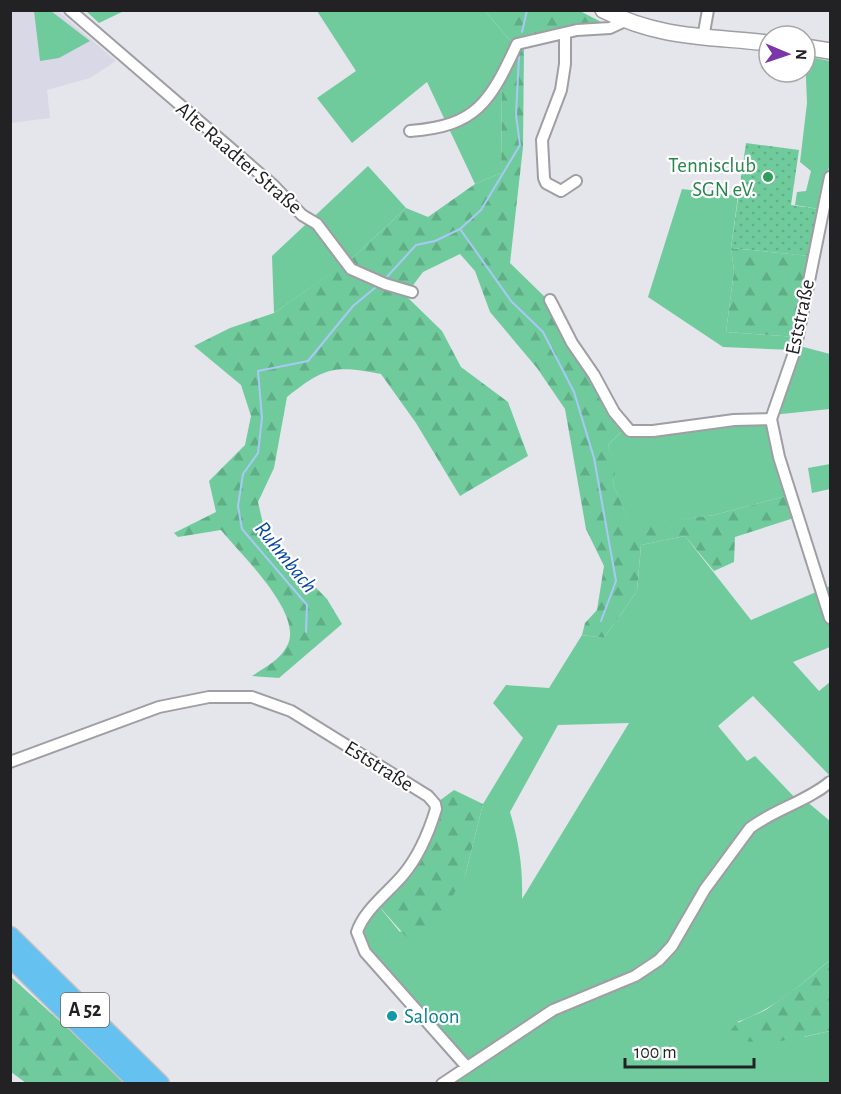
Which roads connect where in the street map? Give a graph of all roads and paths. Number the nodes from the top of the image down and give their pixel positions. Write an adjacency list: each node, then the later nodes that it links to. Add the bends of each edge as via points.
1 (70, 10): 11 (street, Alte Raadter Straße, via 317,225 351,269)
2 (603, 10): 4 (main road)
3 (708, 10): 6 (street)
4 (625, 21): 5 (street, via 610,28 577,30); 6 (main road, via 675,35)
5 (565, 35): 8 (street, via 517,44 501,80 466,118 450,126); 10 (street, via 561,90 542,140 544,177 546,183 561,191)
6 (703, 38): 7 (main road)
7 (757, 42)
8 (410, 131)
9 (831, 177): 13 (street, Eststraße, via 795,350)
10 (576, 181)
11 (412, 292)
12 (550, 300): 13 (street, via 614,412 630,431)
13 (771, 419): 14 (street, via 779,457)
14 (826, 588): 15 (street)
15 (831, 618)
16 (10, 762): 20 (street, Eststraße, via 159,707 209,697 252,698 291,711 428,796 436,809 420,850 405,873 361,921 357,932 365,952)
17 (831, 782): 20 (street, via 750,828 659,960 635,976 554,1010)
18 (10, 936): 22 (highway, A 52)
19 (10, 957): 21 (highway, A 52)
20 (467, 1067): 23 (street)
21 (139, 1083)
22 (160, 1083)
23 (442, 1083)

